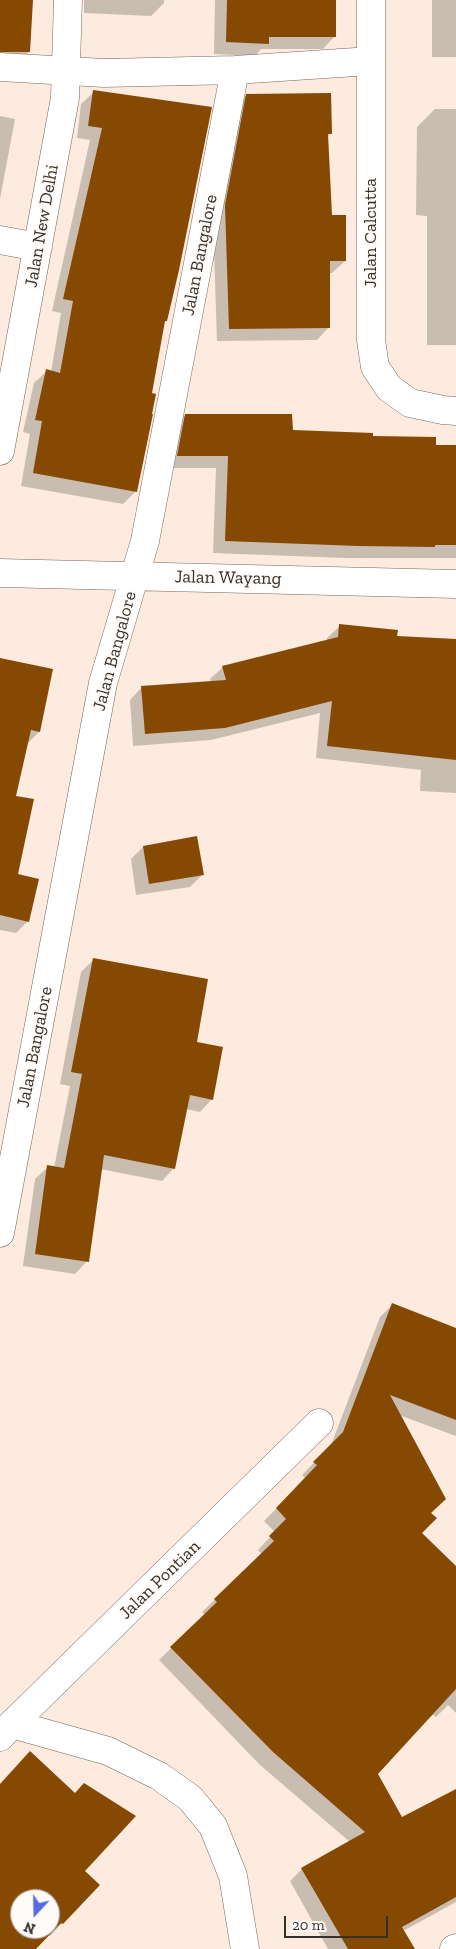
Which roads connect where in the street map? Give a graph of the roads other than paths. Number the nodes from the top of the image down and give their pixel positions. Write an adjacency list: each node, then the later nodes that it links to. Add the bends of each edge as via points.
1 (68, 0): 6 (street, Jalan New Delhi)
2 (371, 0): 3 (street, Jalan Calcutta)
3 (371, 62): 5 (street); 9 (street, Jalan Calcutta, via 371,340 375,367 389,388 410,403)
4 (0, 67): 6 (street)
5 (235, 70): 6 (street); 12 (street, Jalan Bangalore)
6 (66, 72): 8 (street, Jalan New Delhi, via 65,98)
7 (0, 240): 8 (street)
8 (38, 247): 10 (street, Jalan New Delhi)
9 (456, 410)
10 (1, 442)
11 (0, 573): 12 (street, Jalan Wayang)
12 (136, 576): 13 (street, Jalan Wayang); 14 (street, Jalan Bangalore, via 103,683)
13 (456, 584)
14 (0, 1233)
15 (320, 1423): 16 (street, Jalan Pontian)
16 (4, 1727): 17 (street, via 108,1751 159,1776 190,1798 213,1826 233,1876)
17 (245, 1949)

